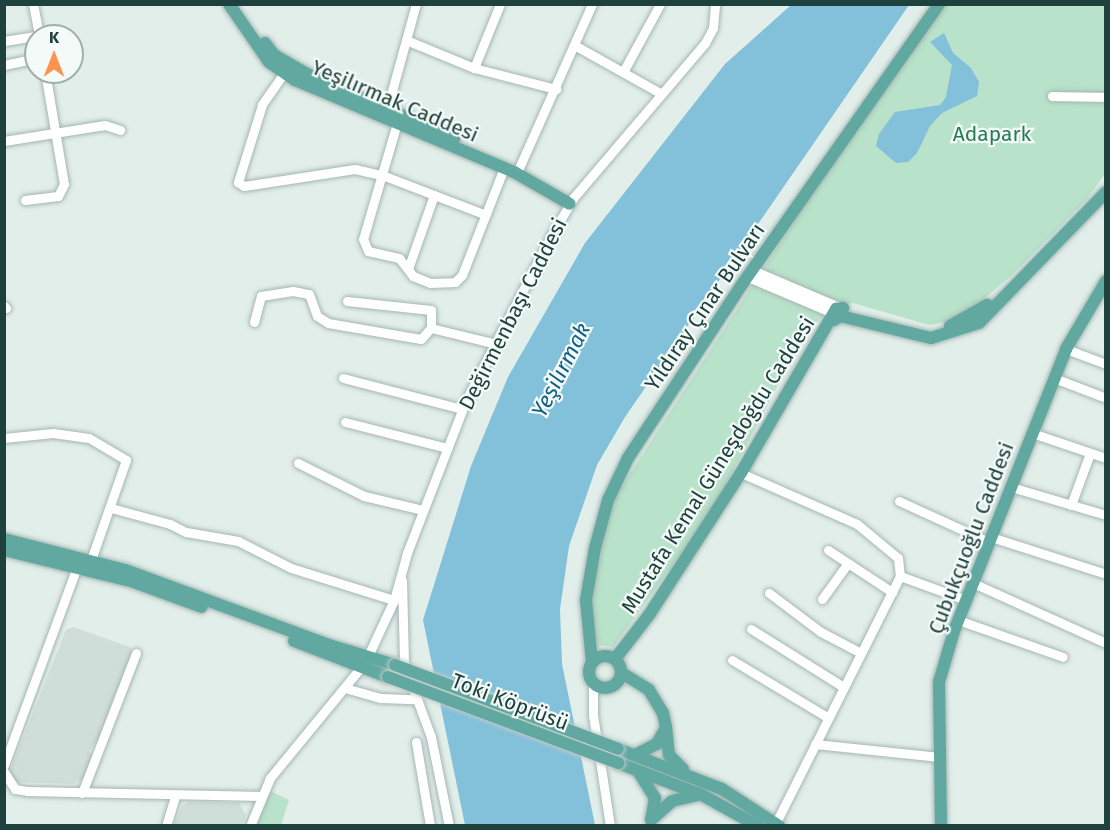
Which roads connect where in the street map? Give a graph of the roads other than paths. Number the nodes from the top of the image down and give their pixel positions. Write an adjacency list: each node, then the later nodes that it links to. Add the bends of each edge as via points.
1 (33, 4): 10 (street)
2 (229, 4): 19 (main road, Yeşilırmak Caddesi, via 269,62)
3 (237, 4): 25 (main road, Yeşilırmak Caddesi, via 274,55)
4 (416, 4): 12 (street)
5 (500, 4): 17 (street)
6 (592, 4): 14 (street)
7 (660, 4): 18 (street)
8 (715, 4): 22 (street, Değirmenbaşı Caddesi, via 714,27 705,43)
9 (939, 4): 39 (main road, Yıldıray Çınar Bulvarı)
10 (36, 24)
11 (24, 38): 13 (street)
12 (406, 40): 17 (street); 25 (street)
13 (4, 41)
14 (576, 46): 18 (street); 21 (street)
15 (24, 61): 16 (street)
16 (4, 65)
17 (474, 68): 21 (street)
18 (623, 72): 22 (street)
19 (284, 73): 26 (main road, Yeşilırmak Caddesi); 32 (street, via 262,105 238,182 244,186 355,170)
20 (47, 84): 28 (street)
21 (556, 89): 31 (street)
22 (662, 94): 36 (street, Değirmenbaşı Caddesi)
23 (1052, 96): 24 (street)
24 (1106, 97)
25 (387, 109): 31 (main road, Yeşilırmak Caddesi)
26 (397, 123): 30 (main road, Yeşilırmak Caddesi); 32 (street)
27 (120, 130): 28 (street, via 105,124)
28 (55, 132): 29 (street); 35 (street, via 64,184 58,196)
29 (4, 141)
30 (504, 168): 36 (main road, Yeşilırmak Caddesi); 37 (street)
31 (519, 168): 36 (main road, Yeşilırmak Caddesi)
32 (382, 175): 34 (street); 38 (street, via 363,239 368,250 399,258)
33 (1103, 189): 42 (main road, via 1005,290 976,314 952,326 916,328)
34 (434, 195): 37 (street); 38 (street)
35 (25, 200)
36 (572, 200): 45 (street, Değirmenbaşı Caddesi)
37 (486, 214): 38 (street, via 455,282 430,283 413,276)
38 (409, 266)
39 (750, 274): 42 (street); 91 (main road, Yıldıray Çınar Bulvarı, via 641,438 608,500 586,600)
40 (1106, 281): 46 (main road, Çubukçuoğlu Caddesi)
41 (347, 301): 44 (street, via 431,310)
42 (838, 313): 59 (main road, Mustafa Kemal Güneşdoğdu Caddesi)
43 (254, 322): 44 (street, via 261,296 293,291 309,294 317,316 328,323 421,339)
44 (431, 328): 45 (street)
45 (496, 344): 51 (street, Değirmenbaşı Caddesi)
46 (1066, 349): 47 (street); 49 (main road, Çubukçuoğlu Caddesi)
47 (1106, 364)
48 (343, 378): 51 (street)
49 (1054, 378): 50 (street); 53 (main road, Çubukçuoğlu Caddesi)
50 (1106, 398)
51 (462, 409): 55 (street, Değirmenbaşı Caddesi)
52 (345, 422): 55 (street)
53 (1032, 434): 56 (street); 60 (main road, Çubukçuoğlu Caddesi)
54 (4, 438): 63 (street, via 53,433 89,438 116,451 126,460)
55 (447, 448): 64 (street, Değirmenbaşı Caddesi)
56 (1090, 453): 57 (street); 62 (street)
57 (1106, 458)
58 (298, 463): 64 (street, via 364,496)
59 (741, 473): 75 (street, via 857,524 898,558); 88 (main road, Mustafa Kemal Güneşdoğdu Caddesi, via 650,615)
60 (1011, 487): 62 (street); 67 (main road, Çubukçuoğlu Caddesi)
61 (899, 501): 67 (street)
62 (1071, 505): 65 (street)
63 (111, 508): 70 (street); 80 (street, via 186,532 238,541 291,568)
64 (423, 510): 73 (street, Değirmenbaşı Caddesi)
65 (1106, 515)
66 (4, 539): 70 (main road)
67 (990, 540): 74 (street); 76 (main road, Çubukçuoğlu Caddesi)
68 (4, 550): 72 (main road)
69 (828, 550): 71 (street)
70 (91, 560): 90 (main road)
71 (848, 563): 77 (street); 79 (street)
72 (77, 567): 90 (main road, via 134,582); 103 (street)
73 (402, 569): 80 (street, Değirmenbaşı Caddesi); 96 (street, via 402,642)
74 (1106, 574)
75 (900, 576): 77 (street); 81 (street)
76 (973, 583): 81 (main road, Çubukçuoğlu Caddesi); 84 (street)
77 (892, 592): 85 (street)
78 (769, 593): 85 (street, via 821,632)
79 (822, 599)
80 (394, 600): 90 (street, Değirmenbaşı Caddesi)
81 (966, 600): 82 (main road, Çubukçuoğlu Caddesi)
82 (958, 620): 87 (street); 102 (main road, Çubukçuoğlu Caddesi, via 939,682)
83 (751, 629): 94 (street)
84 (1106, 644)
85 (859, 652): 94 (street)
86 (136, 653): 107 (street)
87 (1063, 657)
88 (615, 659): 91 (main road, via 600,657); 92 (main road)
89 (732, 660): 97 (street)
90 (365, 662): 95 (street, Değirmenbaşı Caddesi); 101 (main road, bridge, via 395,664); 104 (main road, Toki Köprüsü, bridge, via 388,677)
91 (592, 663): 93 (main road, via 589,673)
92 (622, 673): 93 (main road, via 613,686 603,688); 98 (main road, via 649,690)
93 (593, 683): 117 (street, via 593,715)
94 (842, 686): 97 (street)
95 (345, 688): 96 (street, via 381,698); 110 (street, Değirmenbaşı Caddesi, via 270,778)
96 (414, 699): 116 (street, via 431,737)
97 (827, 717): 100 (street)
98 (666, 727): 101 (main road, via 657,744); 106 (main road, via 669,755)
99 (416, 742): 115 (street)
100 (815, 744): 102 (street); 112 (street)
101 (635, 754): 106 (main road)
102 (939, 757): 119 (main road, Çubukçuoğlu Caddesi)
103 (4, 765)
104 (638, 770): 108 (main road, Toki Köprüsü); 111 (main road, via 655,798)
105 (4, 772): 107 (street, via 15,789)
106 (691, 776): 112 (main road, via 722,789)
107 (82, 793): 109 (street)
108 (702, 795): 111 (main road, via 672,801); 118 (main road, Toki Köprüsü)
109 (175, 796): 110 (street); 113 (street)
110 (262, 796): 114 (street, Değirmenbaşı Caddesi)
111 (648, 823)
112 (777, 824)
113 (166, 825)
114 (250, 825)
115 (430, 825)
116 (449, 825)
117 (610, 825)
118 (758, 825)
119 (941, 825)

